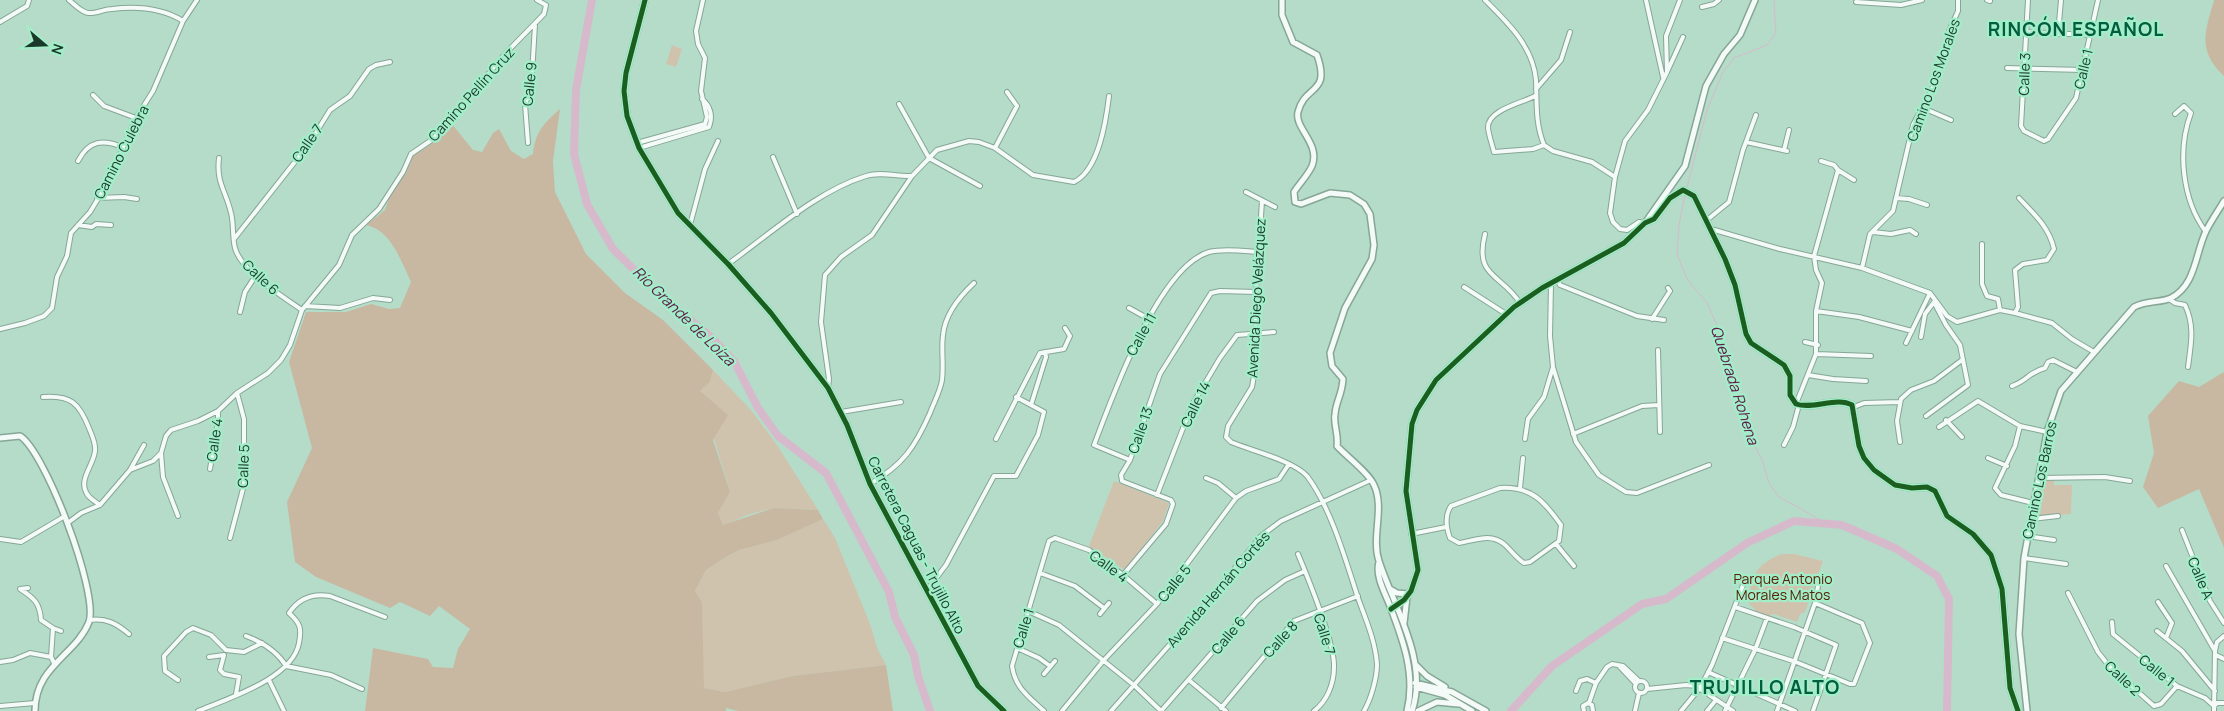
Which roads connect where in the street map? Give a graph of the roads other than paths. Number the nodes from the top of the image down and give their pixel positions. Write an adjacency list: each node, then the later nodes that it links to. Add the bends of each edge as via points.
1 (29, 0): 21 (street, via 27,6)
2 (69, 0): 20 (street, via 88,13 113,8 153,9)
3 (197, 0): 20 (street, Camino Culebra)
4 (537, 0): 22 (street, Camino Pellín Cruz, via 546,5 544,14)
5 (646, 0): 51 (street, Carretera Caguas - Trujillo Alto, via 624,91)
6 (702, 0): 51 (street, via 696,31 705,58 702,99 709,105 712,121 709,127)
7 (1282, 0): 171 (street, via 1282,15 1293,42 1317,55 1322,69 1321,83 1298,113 1299,125 1310,138 1313,157 1312,166 1294,192 1295,202 1301,204 1330,193 1350,195 1364,204 1370,214 1374,245 1372,259 1345,308 1330,353 1332,366 1343,379 1342,394 1334,415 1338,446)
8 (1485, 0): 34 (street, via 1517,32 1531,60)
9 (1646, 0): 33 (street)
10 (1680, 0): 32 (street, via 1666,36)
11 (1718, 0): 19 (street)
12 (1755, 0): 75 (street, via 1740,34 1706,86 1685,166)
13 (1922, 0): 18 (street, via 1901,5)
14 (1958, 0): 40 (street, Camino Los Morales, via 1958,11 1949,31 1941,65)
15 (2028, 0): 24 (street, Calle 3)
16 (2062, 0): 25 (street)
17 (2098, 0): 26 (street, Calle 1)
18 (1856, 2)
19 (1702, 7)
20 (183, 21): 43 (street, Camino Culebra, via 153,91)
21 (0, 22)
22 (535, 24): 49 (street, Calle 9, via 531,90 525,104); 102 (street, Camino Pellín Cruz, via 433,139 411,154 379,209 352,235 338,265)
23 (1570, 32): 34 (street, via 1561,60)
24 (2025, 32): 25 (street); 30 (street, Calle 3)
25 (2058, 34): 26 (street)
26 (2091, 35): 31 (street, Calle 1)
27 (1683, 36): 32 (street)
28 (390, 62): 84 (street, Calle 7, via 369,69 350,96 330,110 309,144)
29 (2007, 68): 30 (street)
30 (2024, 68): 31 (street); 46 (street, Calle 3, via 2024,131 2044,141)
31 (2084, 70): 46 (street, Calle 1, via 2076,98)
32 (1667, 72): 33 (street)
33 (1664, 76): 61 (street, via 1648,110 1625,141)
34 (1536, 89): 38 (street)
35 (1007, 92): 53 (street, via 1017,106)
36 (93, 96): 43 (street, via 104,106)
37 (1109, 96): 53 (street, via 1102,138 1086,173 1074,182 1032,175)
38 (1535, 96): 50 (street, via 1539,134); 50 (street, via 1496,113 1488,126 1494,152 1533,150)
39 (899, 104): 56 (street)
40 (1923, 108): 44 (street); 66 (street, Camino Los Morales, via 1914,125)
41 (2175, 114): 81 (street, via 2184,106 2191,113 2185,130 2184,178 2199,223)
42 (1756, 115): 48 (street)
43 (136, 118): 52 (street, Camino Culebra)
44 (1950, 120)
45 (1789, 130): 48 (street, via 1785,150)
46 (2053, 132)
47 (718, 140): 78 (street, via 703,176)
48 (1746, 142): 74 (street, via 1729,202)
49 (528, 143)
50 (1544, 145): 61 (street, via 1553,151 1592,162)
51 (638, 146): 78 (street, Carretera Caguas - Trujillo Alto, via 678,213)
52 (123, 147): 58 (street, via 108,141 93,143); 65 (street, Camino Culebra, via 107,184)
53 (996, 148): 56 (street, via 969,141 949,145)
54 (774, 156): 73 (street)
55 (219, 158): 84 (street, Calle 6, via 218,177 229,206)
56 (928, 158): 60 (street); 63 (street)
57 (1821, 160): 59 (street)
58 (78, 161)
59 (1838, 170): 62 (street); 87 (street)
60 (912, 176): 73 (street, via 866,176 814,200); 134 (street, via 872,236 841,257 825,276 821,337)
61 (1615, 177): 75 (street, via 1610,206 1613,222 1620,230 1627,230 1639,222)
62 (1854, 180)
63 (980, 186)
64 (1246, 192): 69 (street)
65 (97, 198): 68 (street, via 124,196); 76 (street, Camino Culebra)
66 (1896, 198): 71 (street, via 1909,198); 80 (street, Camino Los Morales, via 1890,217)
67 (2019, 198): 108 (street, via 2043,223 2054,249 2047,260 2023,264 2014,270 2018,307)
68 (137, 199)
69 (1262, 201): 72 (street); 86 (street, Avenida Diego Velázquez)
70 (2224, 201): 81 (street)
71 (1927, 205)
72 (1274, 207)
73 (797, 214): 88 (street)
74 (1707, 220): 75 (street, via 1694,196 1683,190 1670,198 1654,219); 79 (street)
75 (1645, 223): 91 (street, via 1624,243)
76 (78, 225): 77 (street); 114 (street, Camino Culebra, via 71,233 67,256 57,277 52,308 44,316 25,324)
77 (111, 225)
78 (690, 225): 88 (street, Carretera Caguas - Trujillo Alto)
79 (1711, 229): 87 (street); 142 (street, via 1735,285 1746,334 1751,343 1784,365 1790,376 1790,395)
80 (1873, 232): 83 (street, via 1891,234 1910,230); 89 (street, Camino Los Morales)
81 (2206, 232): 98 (street, via 2188,281 2179,293)
82 (1485, 234): 101 (street, via 1482,260 1488,271 1512,290)
83 (1916, 234)
84 (234, 239): 90 (street, Calle 6, via 239,257)
85 (1982, 244): 105 (street, via 1982,284 1988,296 1998,299)
86 (1258, 252): 96 (street, Avenida Diego Velázquez); 110 (street, Calle 11, via 1216,250 1190,261 1176,276)
87 (1814, 256): 89 (street); 106 (street, via 1822,283)
88 (728, 264): 134 (street, Carretera Caguas - Trujillo Alto, via 791,338)
89 (1862, 268): 97 (street)
90 (256, 275): 104 (street, Calle 6); 107 (street)
91 (1558, 281): 93 (street); 111 (street, via 1560,285)
92 (974, 283): 173 (street, via 955,303 946,321 942,336 941,383 917,441 908,456)
93 (1551, 284): 101 (street); 128 (street)
94 (1464, 287): 109 (street)
95 (1668, 288): 111 (street, via 1670,291)
96 (1256, 292): 117 (street, Avenida Diego Velázquez); 163 (street, Calle 13, via 1211,293 1160,374)
97 (1930, 292): 100 (street); 115 (street)
98 (2169, 299): 124 (street, Camino Los Barros, via 2145,301 2134,307); 129 (street, via 2184,305 2191,317 2193,335)
99 (390, 300): 102 (street, via 373,298 340,308)
100 (1934, 302): 105 (street, via 1957,322); 118 (street, via 1925,314); 127 (street, via 1957,338)
101 (1520, 303): 109 (street)
102 (305, 306): 104 (street, Camino Pellín Cruz)
103 (1130, 308): 110 (street)
104 (302, 310): 135 (street, Camino Pellín Cruz, via 284,356 268,373)
105 (2000, 310): 108 (street)
106 (1816, 311): 115 (street); 121 (street)
107 (240, 312)
108 (2015, 313): 124 (street, via 2052,323)
109 (1506, 314): 187 (street, via 1436,380 1417,410 1412,424 1406,491)
110 (1149, 319): 163 (street, Calle 11, via 1122,370 1094,445)
111 (1652, 319): 112 (street)
112 (1664, 320)
113 (1065, 328): 123 (street, via 1070,336 1064,349)
114 (0, 329)
115 (1912, 331): 120 (street)
116 (1274, 332): 117 (street, Calle 14)
117 (1255, 333): 164 (street, Avenida Diego Velázquez, via 1252,387 1228,426 1226,437 1231,442); 175 (street, Calle 14, via 1237,335 1220,358 1192,405)
118 (1921, 337)
119 (1805, 342): 121 (street)
120 (1906, 344)
121 (1818, 345): 125 (street)
122 (1658, 350): 141 (street)
123 (1046, 352): 137 (street, via 1040,353); 140 (street)
124 (2094, 352): 130 (street, Camino Los Barros)
125 (1816, 354): 126 (street); 131 (street)
126 (1871, 356)
127 (1962, 360): 139 (street, via 1934,381 1911,390); 146 (street, via 1968,385)
128 (1553, 367): 152 (street); 156 (street, via 1544,397 1528,419)
129 (2188, 367)
130 (2077, 372): 133 (street, via 2054,360); 151 (street, Camino Los Barros, via 2061,391)
131 (1808, 375): 132 (street); 142 (street)
132 (1866, 381)
133 (2012, 386)
134 (828, 388): 145 (street, Carretera Caguas - Trujillo Alto)
135 (237, 393): 144 (street, Camino Pellín Cruz); 189 (street, Calle 5, via 244,420 244,485)
136 (43, 397): 179 (street, via 71,400 84,415 95,446 85,489 88,496)
137 (1016, 398): 140 (street); 155 (street)
138 (901, 402): 145 (street)
139 (1900, 402): 143 (street, via 1864,403); 157 (street, via 1897,421)
140 (1031, 405): 207 (street, via 1045,414 1019,473 1016,476 994,476 946,566)
141 (1659, 405): 150 (street); 152 (street, via 1642,406)
142 (1798, 405): 143 (street, via 1843,402); 159 (street, via 1793,427)
143 (1854, 407): 306 (street, via 1859,446 1874,470 1895,484 1928,487 1935,491 1947,516 1974,534 1991,554 2002,589 2010,688)
144 (218, 411): 160 (street, Camino Pellín Cruz, via 171,430); 167 (street, Calle 4)
145 (841, 412): 173 (street, Carretera Caguas - Trujillo Alto)
146 (1926, 416)
147 (1946, 420): 148 (street, via 1978,400); 149 (street); 153 (street)
148 (2020, 426): 151 (street); 166 (street)
149 (1939, 427)
150 (1660, 432)
151 (2047, 432): 170 (street, Camino Los Barros)
152 (1573, 434): 165 (street, via 1599,475 1626,492 1637,493)
153 (1962, 437)
154 (0, 438): 180 (street, via 20,436 26,439)
155 (996, 439)
156 (1525, 439)
157 (1900, 442)
158 (144, 445): 168 (street)
159 (1784, 445)
160 (160, 453): 168 (street); 181 (street, via 163,477)
161 (1522, 458): 174 (street)
162 (1988, 458): 166 (street)
163 (1130, 460): 175 (street, Calle 13, via 1121,475 1122,481)
164 (1289, 464): 176 (street, Calle 5, via 1280,479); 178 (street, Avenida Diego Velázquez, via 1306,476)
165 (1709, 465)
166 (2007, 466): 177 (street, via 1996,483 1997,493)
167 (210, 469)
168 (130, 470): 179 (street)
169 (1206, 478): 176 (street)
170 (2038, 478): 172 (street, via 2105,476); 177 (street, Camino Los Barros)
171 (1371, 480): 178 (street, Avenida Hernán Cortés); 196 (street, via 1378,503)
172 (2130, 480)
173 (870, 484): 207 (street, Carretera Caguas - Trujillo Alto)
174 (1520, 488): 185 (street, via 1500,488 1457,503 1447,511); 193 (street, via 1540,500 1561,525)
175 (1157, 495): 202 (street, Calle 13, via 1171,500 1173,504 1166,524)
176 (1236, 498): 214 (street, Calle 5)
177 (2033, 503): 183 (street, Camino Los Barros)
178 (1322, 504): 210 (street, Avenida Diego Velázquez, via 1339,540); 261 (street, Avenida Hernán Cortés, via 1281,521 1261,536)
179 (100, 505): 184 (street)
180 (66, 515): 184 (street); 191 (street, via 21,542)
181 (178, 516)
182 (2058, 516): 183 (street)
183 (2030, 518): 188 (street, Camino Los Barros)
184 (69, 522): 223 (street, via 87,593)
185 (1446, 527): 187 (street); 193 (street, via 1454,542 1480,538 1498,540 1524,563)
186 (2182, 530): 225 (street, Calle A, via 2210,602)
187 (1411, 534): 209 (street, via 1418,570)
188 (2027, 536): 192 (street); 195 (street, Camino Los Barros)
189 (230, 538)
190 (1055, 538): 201 (street, Calle 1, via 1049,540); 202 (street, Calle 4, via 1089,550)
191 (0, 539)
192 (2054, 540)
193 (1556, 544): 198 (street)
194 (1298, 554): 200 (street, Calle 7)
195 (2024, 558): 197 (street); 307 (street, Camino Los Barros, via 2019,634)
196 (1379, 561): 206 (street); 216 (street, via 1381,581)
197 (2066, 564)
198 (1574, 566)
199 (2166, 566): 239 (street)
200 (1305, 571): 218 (street, Calle 7); 256 (street, Calle 6, via 1285,580 1258,601)
201 (1040, 573): 215 (street, via 1075,586); 219 (street, Calle 1)
202 (1123, 575): 214 (street, Calle 4)
203 (1745, 580): 217 (street)
204 (1818, 586): 213 (street)
205 (28, 588): 226 (street, via 20,589 37,600 41,620)
206 (1389, 588): 209 (street); 216 (street)
207 (927, 590): 284 (street, Carretera Caguas - Trujillo Alto, via 978,686)
208 (2068, 593): 262 (street, Calle 2, via 2108,666 2154,706 2161,704)
209 (1408, 594): 216 (street); 227 (street)
210 (1358, 596): 218 (street, Calle 8); 291 (street, Avenida Diego Velázquez, via 1375,643 1377,667)
211 (2158, 602): 235 (street, via 2172,623)
212 (1109, 603): 215 (street)
213 (1816, 603): 229 (street); 253 (street, via 1862,623 1870,643 1854,684)
214 (1156, 604): 244 (street, Calle 5)
215 (1104, 608): 220 (street)
216 (1394, 608): 227 (street); 259 (street)
217 (1735, 608): 222 (street); 234 (street)
218 (1319, 610): 279 (street, Calle 8, via 1294,621); 290 (street, Calle 7, via 1334,667 1331,688)
219 (1028, 611): 237 (street, Calle 1); 244 (street, via 1059,625)
220 (1100, 614)
221 (385, 616): 249 (street, via 321,594 302,599 289,613 298,621 301,631 297,653)
222 (1767, 618): 229 (street); 238 (street)
223 (90, 620): 231 (street, via 100,617); 247 (street, via 82,634)
224 (2112, 622): 262 (street, Calle 1, via 2113,634)
225 (2224, 623)
226 (53, 628): 228 (street); 240 (street)
227 (1404, 628): 248 (street)
228 (61, 631)
229 (1806, 631): 246 (street); 253 (street, via 1836,645)
230 (2157, 631): 235 (street)
231 (129, 634)
232 (246, 636): 236 (street)
233 (2224, 636): 239 (street, via 2217,642)
234 (1722, 638): 238 (street); 251 (street)
235 (2166, 638): 267 (street, via 2182,651)
236 (262, 643): 249 (street); 254 (street, via 244,652 226,650 212,635 193,628 164,656 166,670)
237 (1017, 648): 250 (street); 285 (street, Calle 1, via 1012,666 1014,680)
238 (1755, 650): 246 (street); 260 (street)
239 (2215, 653): 242 (street); 267 (street)
240 (51, 657): 245 (street, via 30,653); 247 (street)
241 (209, 657): 270 (street, via 224,655 220,670 239,678)
242 (2224, 659)
243 (1055, 660): 250 (street)
244 (1104, 660): 261 (street); 286 (street, Calle 5)
245 (0, 662)
246 (1796, 662): 253 (street); 276 (street)
247 (54, 664): 272 (street, via 41,683)
248 (1415, 664): 259 (street); 268 (street)
249 (286, 666): 255 (street); 263 (street, via 331,676)
250 (1050, 666): 252 (street)
251 (1708, 672): 260 (street); 264 (street)
252 (1044, 674)
253 (1826, 674): 305 (street)
254 (178, 680)
255 (268, 680): 270 (street); 283 (street)
256 (1190, 681): 279 (street); 288 (street, Calle 6)
257 (1596, 683): 258 (street, via 1612,664 1623,666); 266 (street, via 1587,679 1580,681); 273 (street)
258 (1638, 683): 265 (street, via 1646,683); 269 (street, via 1635,689)
259 (1414, 685): 268 (street); 275 (street, via 1440,693); 292 (street); 293 (street)
260 (1738, 685): 276 (street); 280 (street)
261 (1135, 686): 287 (street, Avenida Hernán Cortés); 288 (street)
262 (2177, 686): 278 (street, Calle 1, via 2205,698)
263 (362, 688)
264 (1700, 688): 265 (street, via 1686,685); 271 (street); 300 (street)
265 (1647, 689): 269 (street)
266 (1576, 691)
267 (2215, 691): 278 (street)
268 (1452, 692): 296 (street)
269 (1639, 693): 299 (street)
270 (236, 694): 282 (street)
271 (1716, 700): 280 (street); 301 (street)
272 (35, 703): 277 (street); 281 (street)
273 (1590, 703): 297 (street, via 1584,704); 298 (street)
274 (2224, 703): 278 (street)
275 (1461, 705): 294 (street, via 1437,702); 295 (street)
276 (1779, 705): 303 (street); 304 (street)
277 (0, 706)
278 (2214, 706): 308 (street)
279 (1221, 708): 289 (street)
280 (1726, 709): 302 (street)
281 (35, 711)
282 (198, 711)
283 (284, 711)
284 (1004, 711)
285 (1044, 711)
286 (1062, 711)
287 (1111, 711)
288 (1161, 711)
289 (1226, 711)
290 (1314, 711)
291 (1364, 711)
292 (1406, 711)
293 (1412, 711)
294 (1418, 711)
295 (1472, 711)
296 (1486, 711)
297 (1584, 711)
298 (1593, 711)
299 (1635, 711)
300 (1681, 711)
301 (1707, 711)
302 (1733, 711)
303 (1777, 711)
304 (1795, 711)
305 (1813, 711)
306 (2018, 711)
307 (2027, 711)
308 (2214, 711)

